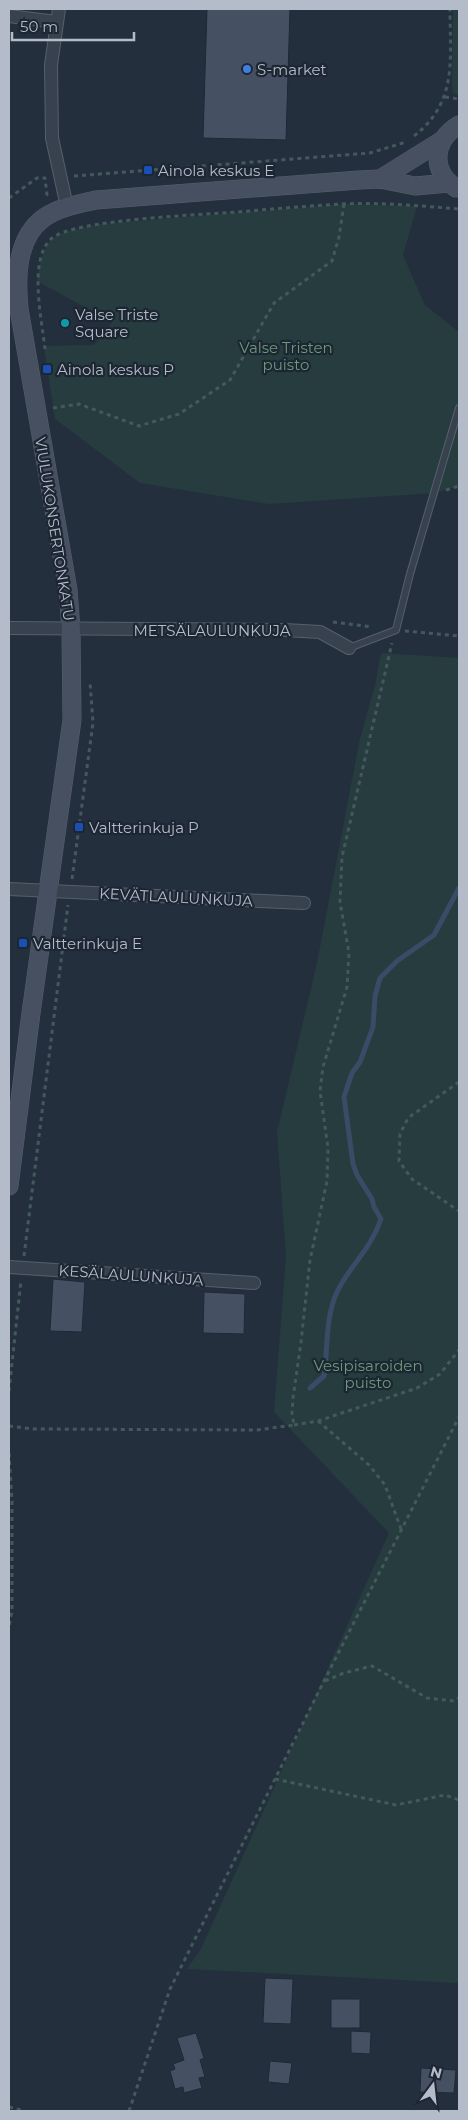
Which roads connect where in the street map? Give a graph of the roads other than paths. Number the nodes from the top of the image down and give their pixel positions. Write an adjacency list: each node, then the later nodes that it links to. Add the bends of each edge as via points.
1 (59, 9): 3 (street)
2 (9, 16): 3 (street)
3 (56, 22): 8 (street, via 52,65 52,138)
4 (459, 124): 5 (street, VIULUKONSERTONKATU)
5 (441, 141): 6 (street, VIULUKONSERTONKATU); 7 (street, via 438,163 442,174)
6 (380, 179): 7 (street, VIULUKONSERTONKATU, via 415,186); 8 (street, VIULUKONSERTONKATU, via 96,200)
7 (454, 186)
8 (66, 207): 9 (street, VIULUKONSERTONKATU, via 35,225 20,258)
9 (13, 295): 12 (street, VIULUKONSERTONKATU, via 61,545)
10 (459, 408): 13 (lane, via 396,630)
11 (9, 628): 12 (street, METSÄLAULUNKUJA)
12 (71, 630): 13 (street, METSÄLAULUNKUJA, via 320,632); 15 (street, VIULUKONSERTONKATU, via 72,720)
13 (349, 648)
14 (9, 889): 15 (street, KEVÄTLAULUNKUJA)
15 (48, 891): 16 (street, KEVÄTLAULUNKUJA); 17 (street, VIULUKONSERTONKATU)
16 (304, 902)
17 (9, 1186)
18 (9, 1267): 19 (street, KESÄLAULUNKUJA)
19 (254, 1283)

